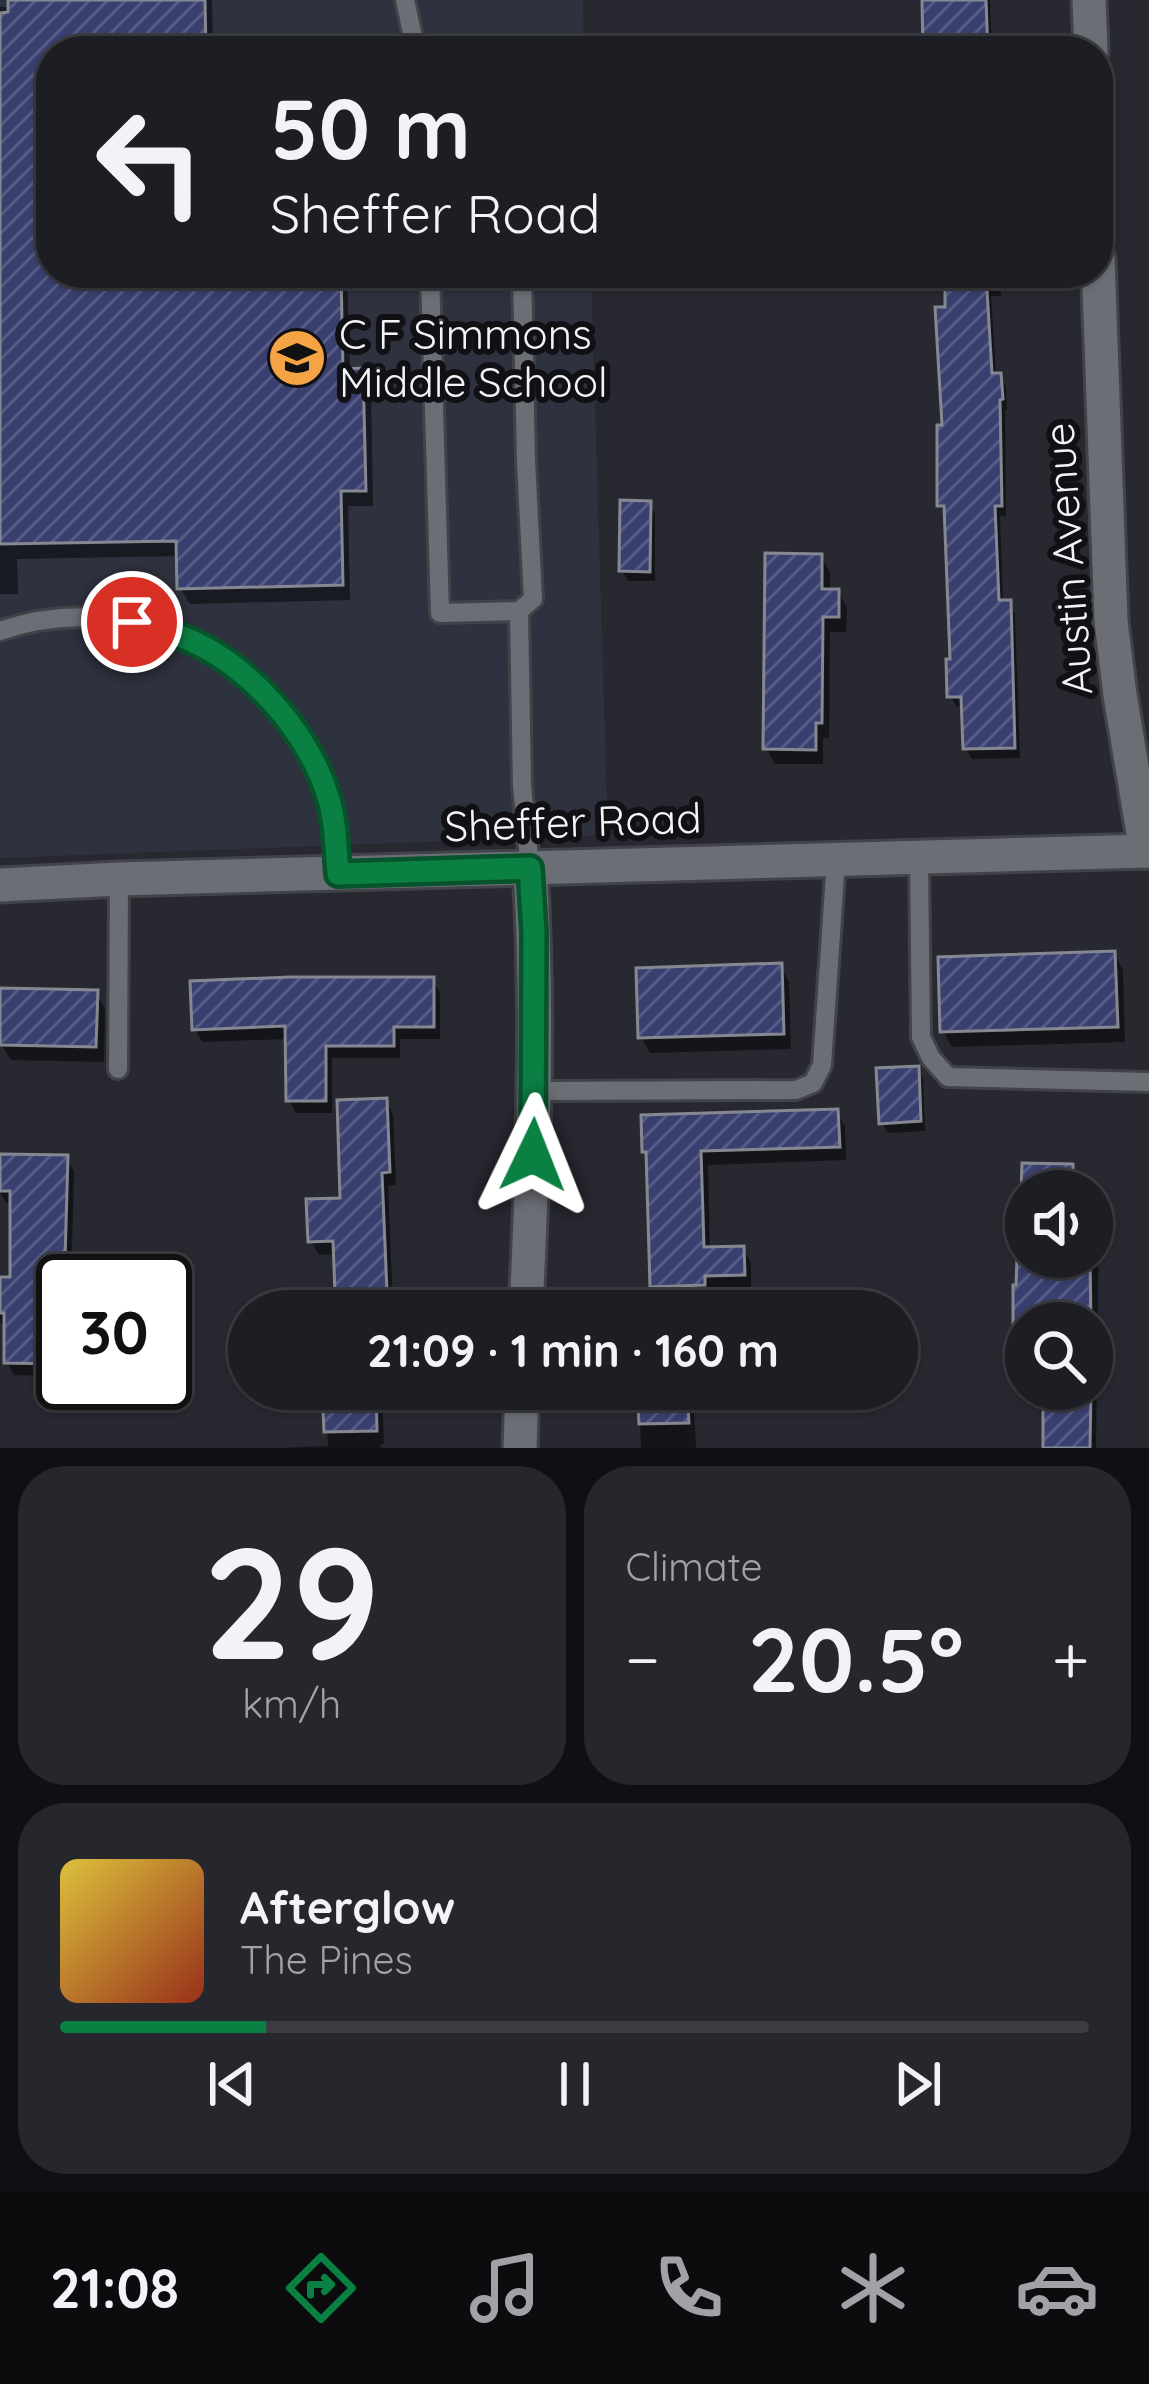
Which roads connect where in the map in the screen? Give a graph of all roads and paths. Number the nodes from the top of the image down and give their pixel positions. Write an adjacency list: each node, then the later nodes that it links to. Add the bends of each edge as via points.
1 (405, 0): 3 (lane)
2 (1089, 0): 4 (street)
3 (413, 36)
4 (1090, 36)
5 (430, 288): 8 (lane, via 440,613)
6 (522, 288): 8 (lane, via 533,599)
7 (1099, 288): 10 (street, Austin Avenue, via 1111,621)
8 (519, 611): 13 (lane)
9 (0, 631): 14 (lane, via 75,616 132,622 221,659 295,727 318,765)
10 (1147, 851): 11 (street, Sheffer Road)
11 (919, 858): 12 (street, Sheffer Road); 18 (lane, via 921,1037 948,1077)
12 (836, 860): 13 (street, Sheffer Road); 19 (lane, via 822,1065 813,1083 796,1090)
13 (530, 868): 14 (street, Sheffer Road); 19 (street)
14 (338, 874): 15 (street, Sheffer Road)
15 (119, 878): 16 (street, Sheffer Road); 17 (lane)
16 (0, 885)
17 (118, 1069)
18 (1149, 1082)
19 (535, 1091): 20 (street)
20 (527, 1290)
21 (521, 1410): 22 (street)
22 (520, 1448)

